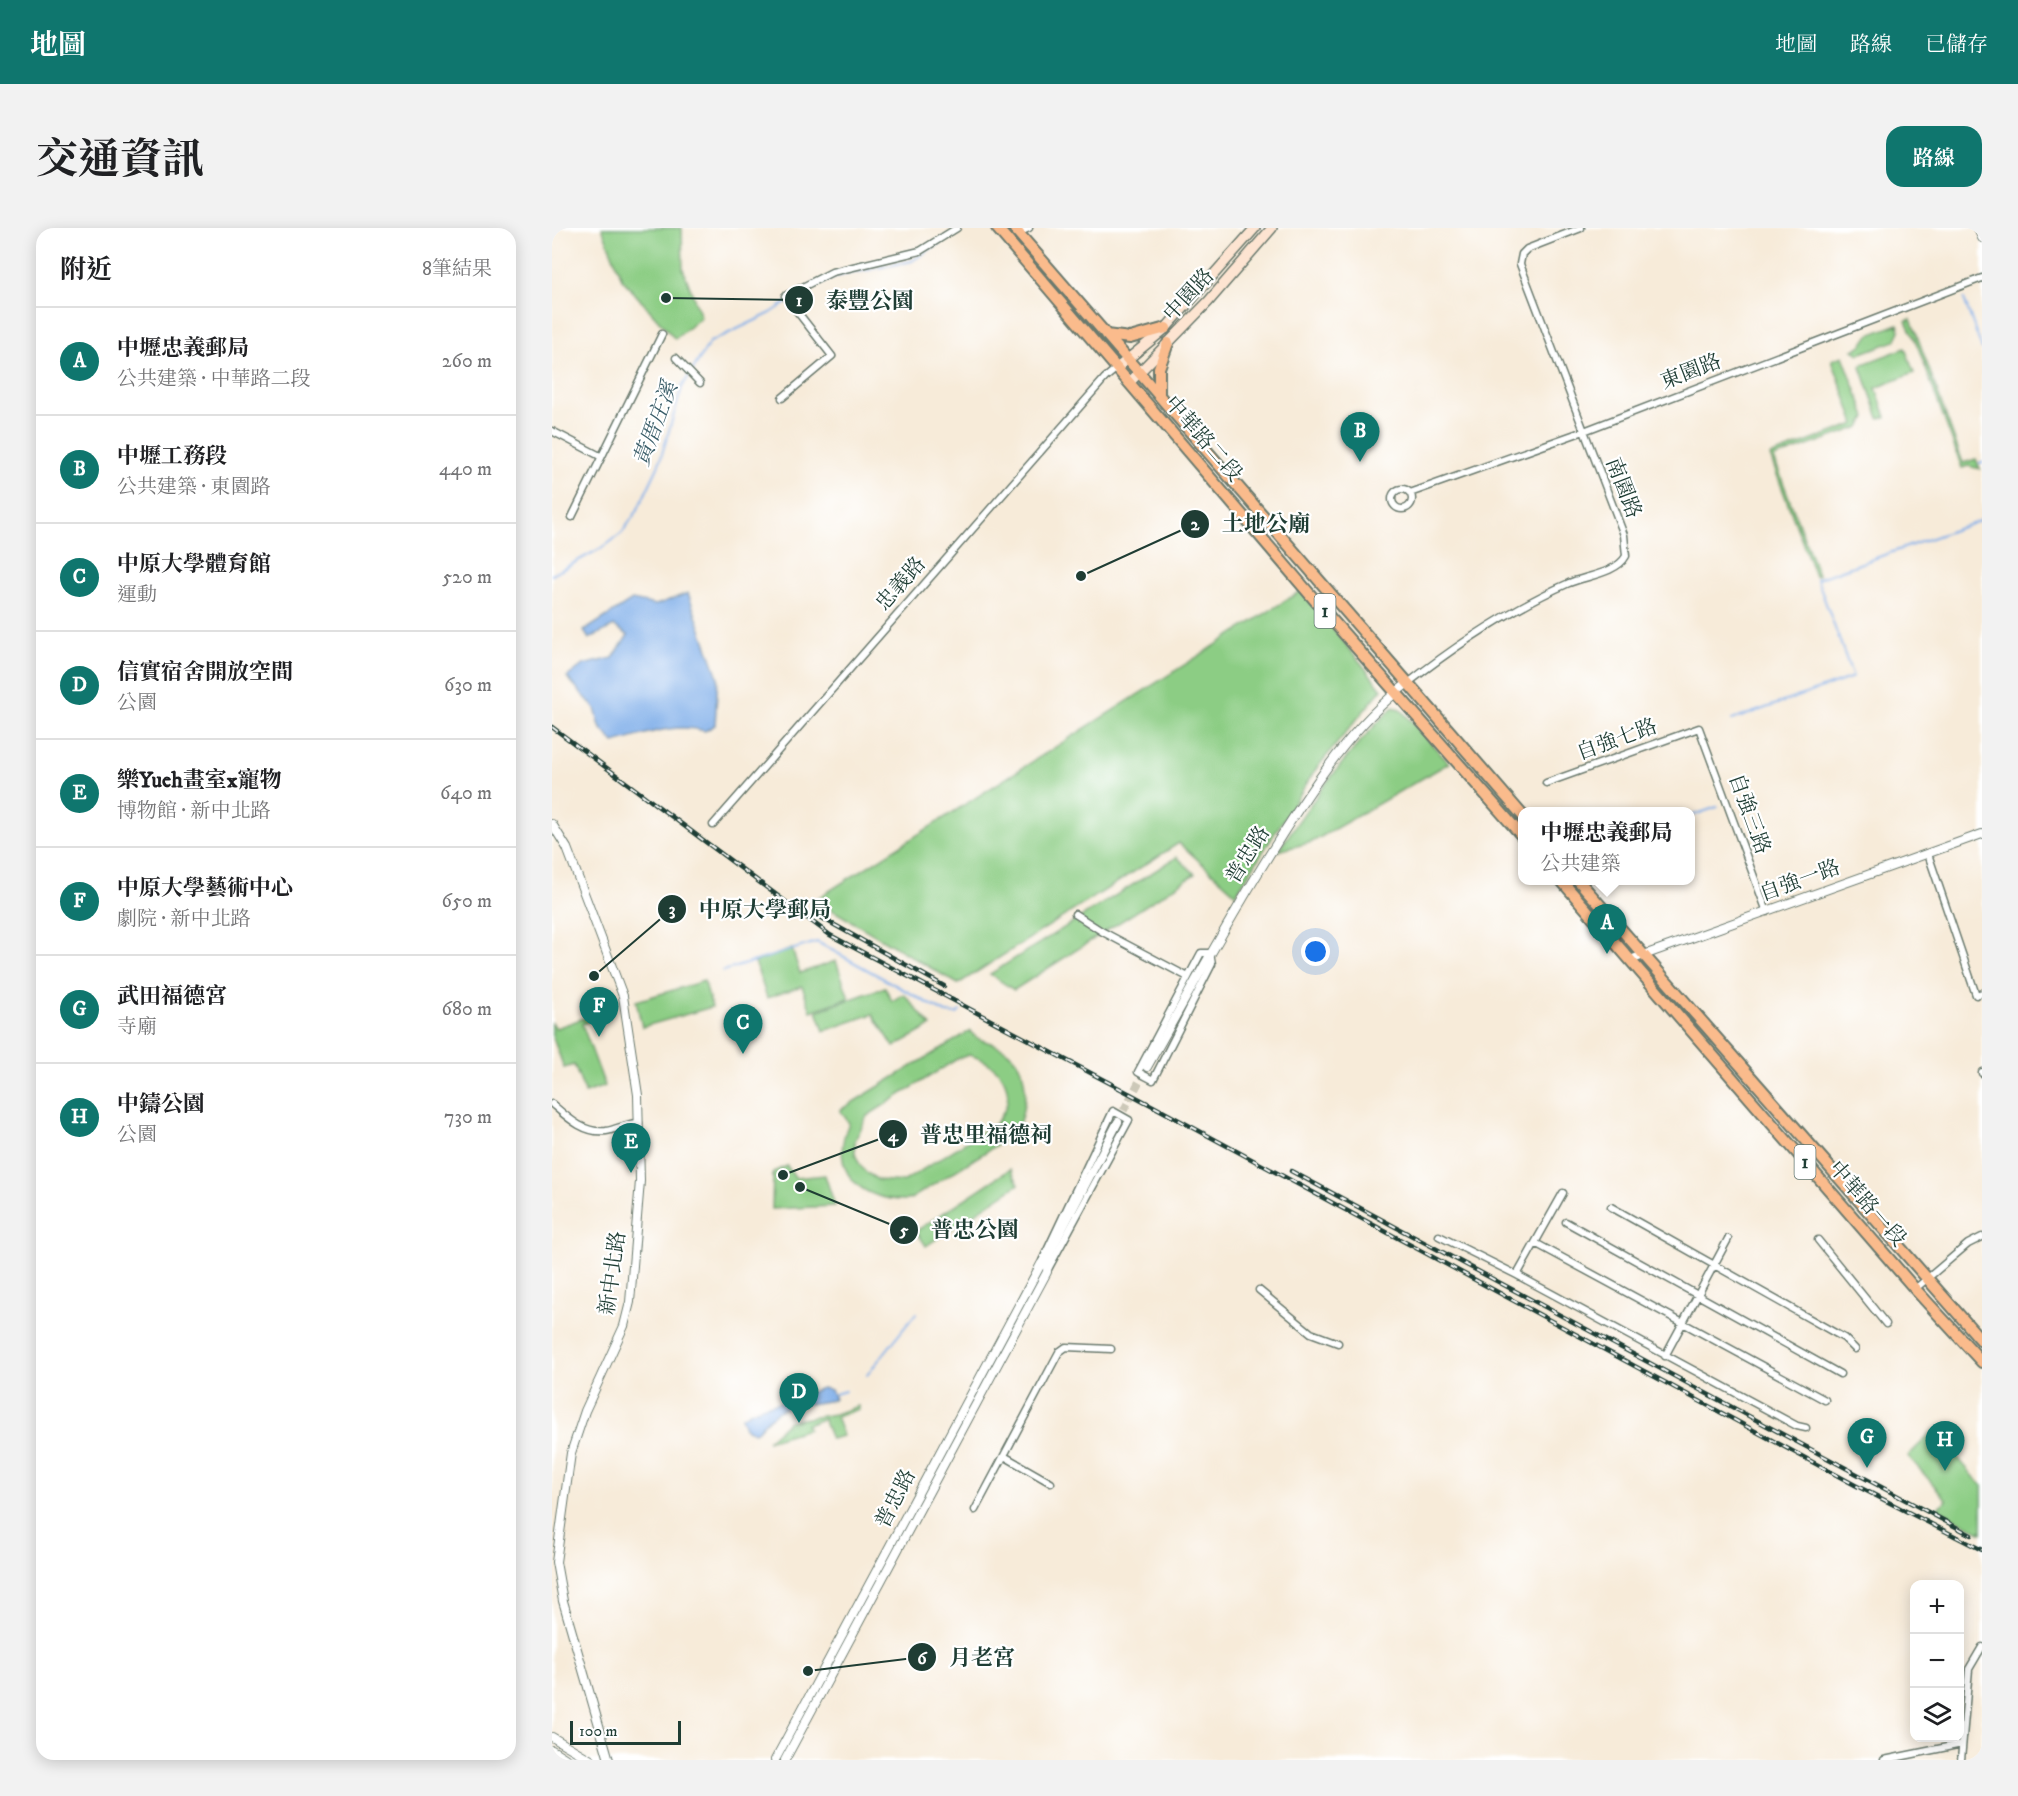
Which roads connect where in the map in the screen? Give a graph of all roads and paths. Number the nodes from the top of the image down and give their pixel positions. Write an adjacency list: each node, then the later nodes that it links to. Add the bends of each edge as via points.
1 (957, 228): 22 (street, via 920,251 832,272 785,296 832,356)
2 (997, 228): 17 (main road, 中華路二段 / 1)
3 (1029, 228): 8 (street)
4 (1255, 228): 11 (main road, 中園路)
5 (1272, 228): 14 (main road, 中園路)
6 (1581, 228): 24 (street, 南園路, via 1527,249 1520,259)
7 (1978, 228): 9 (street)
8 (1016, 230): 13 (main road, 中華路二段 / 1)
9 (1982, 238)
10 (1982, 278): 24 (street, 東園路)
11 (1166, 328): 13 (main road, via 1130,338); 16 (main road, 中園路)
12 (662, 334): 25 (street)
13 (1106, 335): 16 (main road, 中華路二段 / 1)
14 (1168, 343): 18 (main road, 中園路); 21 (main road, via 1159,368)
15 (675, 358): 19 (street)
16 (1128, 360): 17 (main road, 中園路); 18 (main road, 中華路二段 / 1)
17 (1117, 368): 20 (main road, 中華路二段 / 1); 34 (street, 忠義路)
18 (1140, 374): 20 (main road, 中園路); 21 (main road, 中華路二段 / 1)
19 (700, 383)
20 (1129, 383): 29 (main road, 中華路二段 / 1)
21 (1159, 396): 28 (main road, 中華路二段 / 1)
22 (782, 398)
23 (552, 431): 25 (street)
24 (1584, 431): 26 (street, 東園路); 28 (street, 南園路, via 1624,535 1628,552 1624,560 1509,613)
25 (600, 456): 27 (street)
26 (1410, 493)
27 (572, 517)
28 (1408, 683): 29 (street, 普忠路); 32 (main road, 中華路二段 / 1)
29 (1395, 692): 35 (main road, 中華路二段 / 1); 42 (street, 普忠路, via 1336,755 1305,797)
30 (1699, 728): 31 (street, 自強七路); 40 (street, 自強三路)
31 (1546, 783)
32 (1518, 810)
33 (552, 824): 50 (street, 新中北路, via 567,848 622,996 637,1085)
34 (712, 825)
35 (1518, 831)
36 (1982, 834): 37 (street, 自強一路)
37 (1928, 854): 40 (street, 自強一路); 46 (street, via 1976,994)
38 (1565, 885): 44 (main road, 1)
39 (1582, 885): 43 (main road, 1)
40 (1767, 912): 43 (street, 自強一路)
41 (1075, 914): 45 (street)
42 (1210, 953): 45 (street, via 1201,953); 45 (street, via 1212,964 1153,1080 1138,1072); 47 (street, 普忠路)
43 (1644, 956): 44 (street, 自強一路); 64 (main road, 中華路一段 / 1)
44 (1630, 960): 65 (main road, 中華路一段 / 1)
45 (1188, 976)
46 (1982, 993)
47 (1148, 1067)
48 (552, 1104): 50 (street, via 589,1130 606,1131)
49 (1118, 1122): 59 (street, 普忠路)
50 (639, 1123): 88 (street, 新中北路, via 638,1228 630,1302 624,1326 585,1411 571,1453 556,1562 563,1601)
51 (1563, 1193): 58 (street)
52 (1611, 1207): 61 (street)
53 (1566, 1222): 67 (street)
54 (1439, 1236): 63 (street)
55 (1982, 1237): 64 (street, via 1968,1244)
56 (1728, 1239): 61 (street)
57 (1818, 1240): 69 (street)
58 (1537, 1244): 63 (street); 68 (street)
59 (1048, 1256): 60 (street, 普忠路); 62 (street, 普忠路)
60 (1041, 1264): 62 (street, via 1113,1111 1129,1120); 89 (street, 普忠路)
61 (1713, 1265): 67 (street); 73 (street, via 1844,1338)
62 (1047, 1272): 90 (street, 普忠路)
63 (1517, 1275): 74 (street)
64 (1927, 1280): 65 (street); 70 (main road, 中華路一段 / 1)
65 (1915, 1289): 75 (main road, 中華路一段 / 1)
66 (1259, 1290): 71 (street, via 1311,1334)
67 (1699, 1294): 68 (street); 76 (street)
68 (1683, 1322): 74 (street); 77 (street)
69 (1886, 1324)
70 (1982, 1341)
71 (1338, 1343)
72 (1111, 1349): 79 (street, via 1066,1347 1059,1352)
73 (1856, 1349)
74 (1665, 1356): 78 (street)
75 (1982, 1362)
76 (1840, 1374)
77 (1825, 1400)
78 (1806, 1428)
79 (1004, 1456): 80 (street); 81 (street)
80 (1052, 1484)
81 (975, 1510)
82 (1982, 1647): 84 (street, via 1969,1670)
83 (552, 1737): 87 (street)
84 (1962, 1744): 91 (street); 92 (street)
85 (552, 1750): 86 (street)
86 (568, 1760)
87 (591, 1760)
88 (609, 1760)
89 (775, 1760)
90 (785, 1760)
91 (1884, 1760)
92 (1961, 1760)

